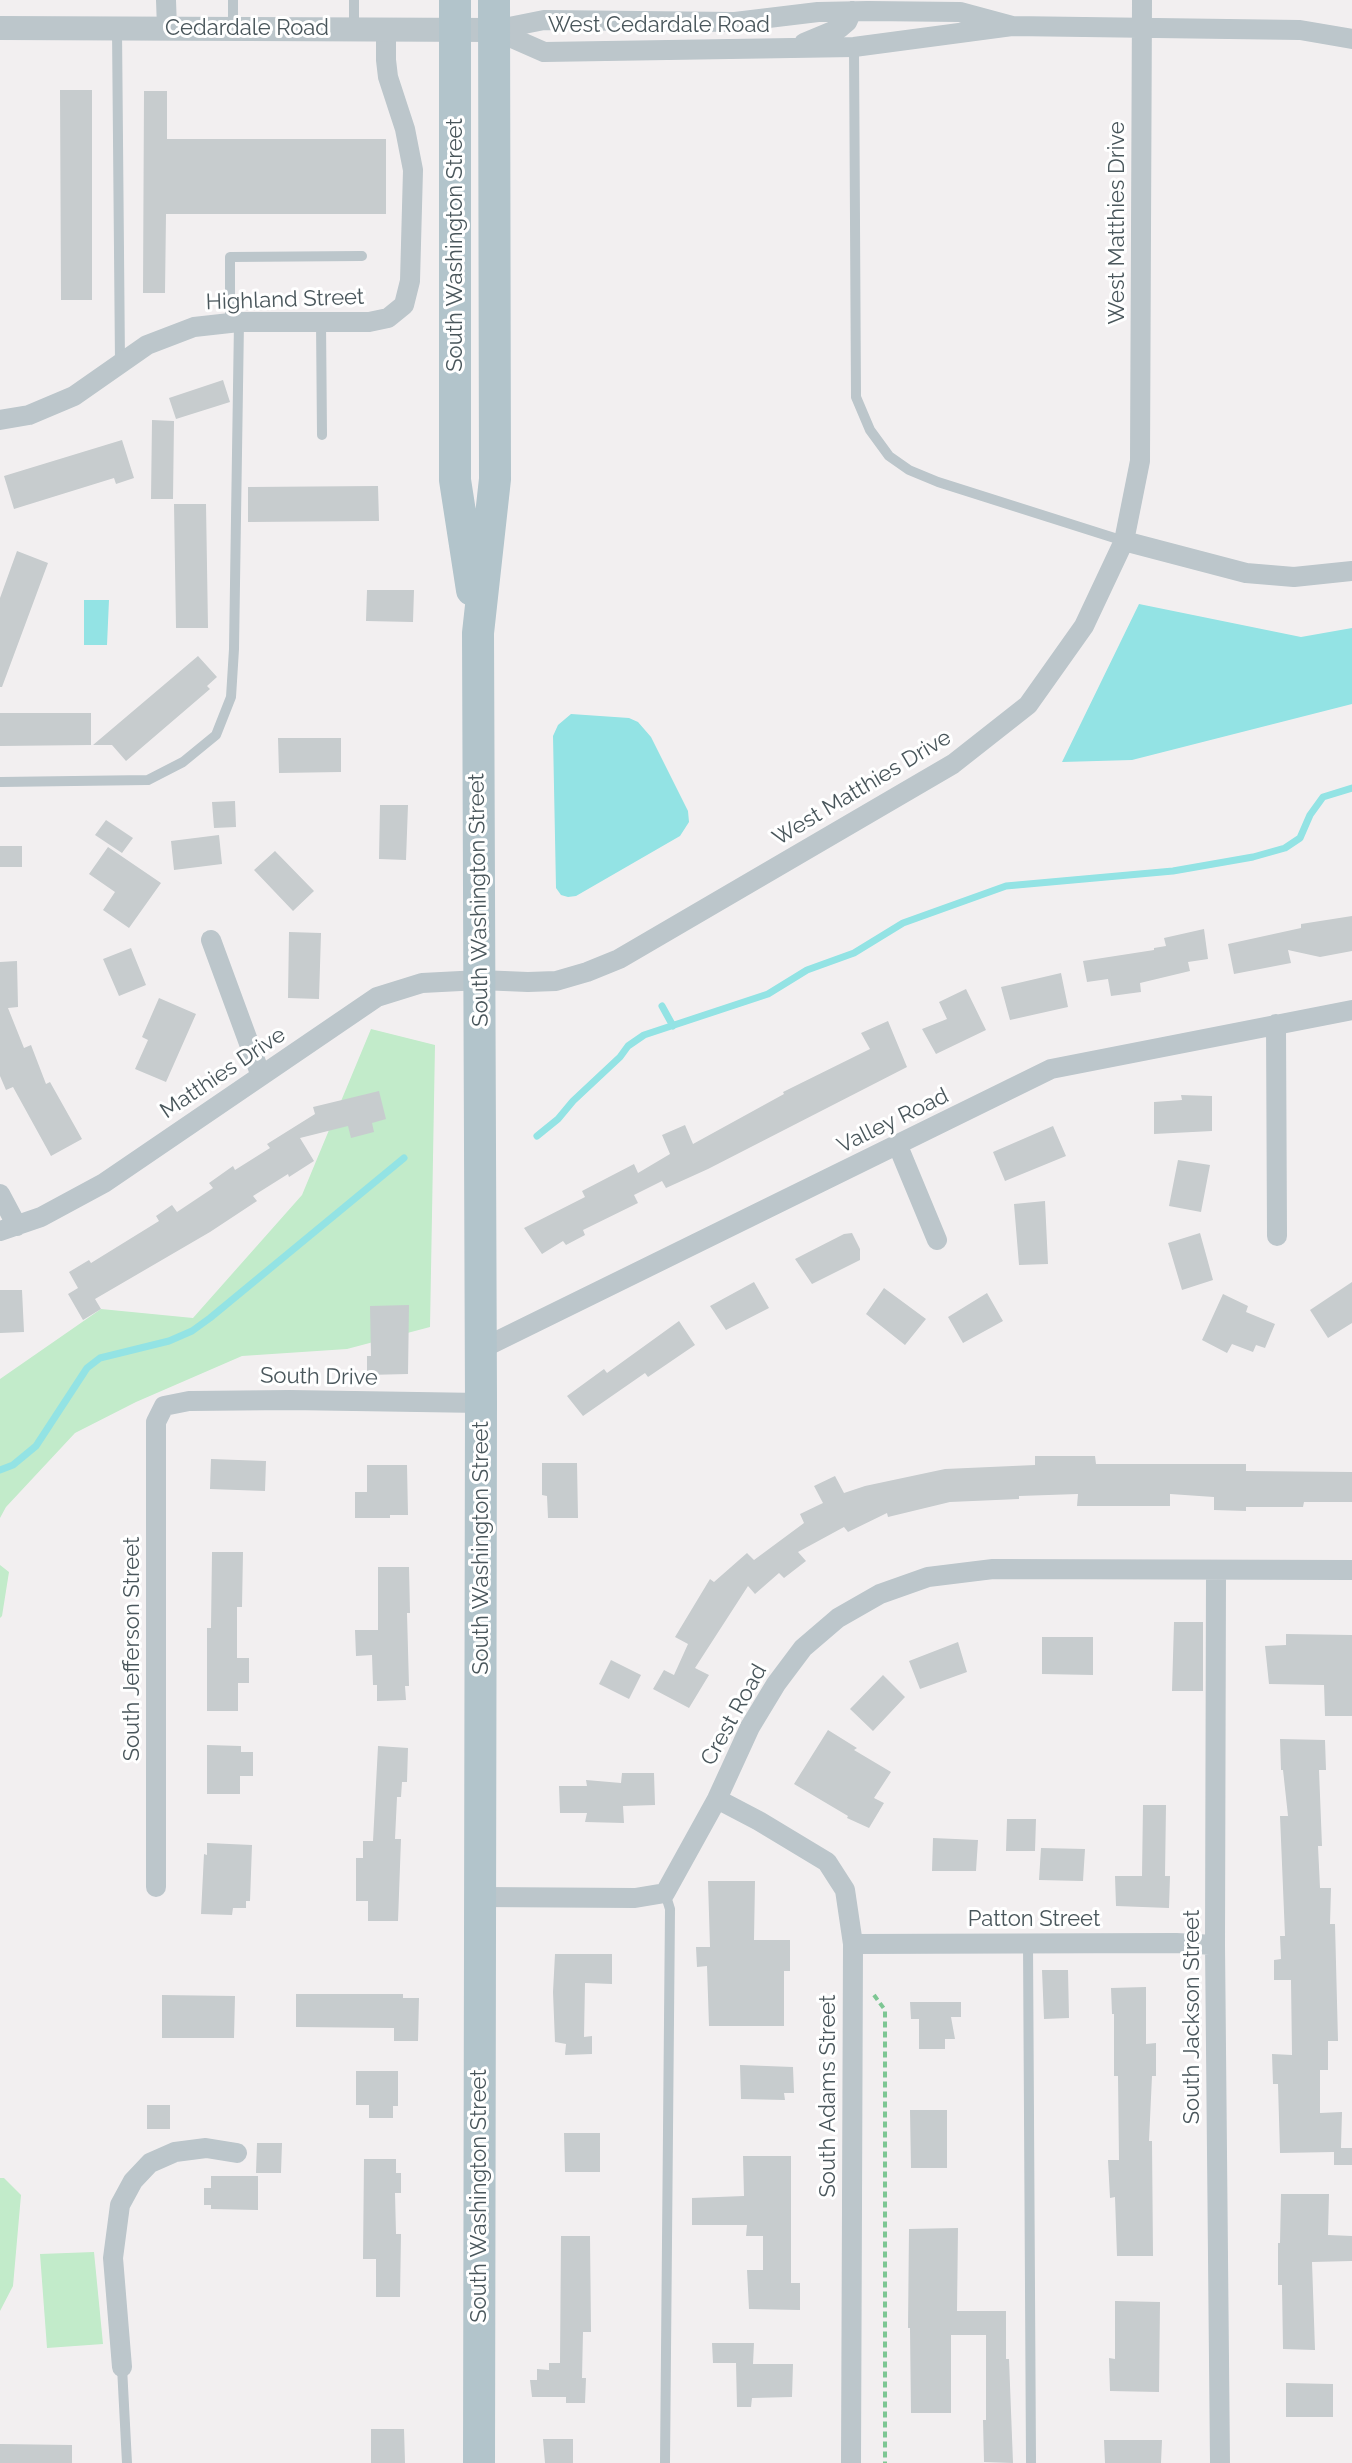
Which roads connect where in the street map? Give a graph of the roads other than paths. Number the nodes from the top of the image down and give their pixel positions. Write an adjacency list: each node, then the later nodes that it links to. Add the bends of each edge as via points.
1 (166, 0): 11 (street)
2 (233, 0): 12 (lane)
3 (354, 0): 13 (lane)
4 (1142, 0): 15 (street, West Matthies Drive)
5 (852, 6): 7 (street, West Cedardale Road, via 735,22); 8 (street, West Cedardale Road, via 960,12); 18 (street, via 840,28)
6 (454, 15): 7 (street, Cedardale Road); 14 (street, Cedardale Road); 27 (main road, South Washington Street, via 455,480)
7 (494, 15): 18 (street, West Cedardale Road, via 544,52); 27 (main road, South Washington Street, via 495,479)
8 (1012, 26): 15 (street, West Cedardale Road); 17 (street, West Cedardale Road)
9 (0, 28): 10 (street, Cedardale Road)
10 (117, 28): 11 (street, Cedardale Road); 22 (lane)
11 (167, 28): 12 (street, Cedardale Road)
12 (233, 28): 13 (street, Cedardale Road)
13 (354, 28): 14 (street, Cedardale Road)
14 (386, 28): 20 (street, Highland Street, via 388,77 413,170 410,281 404,305 388,318)
15 (1143, 28): 16 (street, West Cedardale Road, via 1300,30); 25 (street, West Matthies Drive, via 1140,461)
16 (1352, 39)
17 (854, 47): 18 (street, West Cedardale Road); 25 (lane, via 856,397 870,430 889,456 909,470)
18 (789, 48)
19 (362, 256): 21 (lane, via 230,257)
20 (321, 321): 21 (street, Highland Street); 24 (lane)
21 (235, 322): 22 (street, Highland Street, via 194,327 147,345); 28 (lane, via 233,665 231,697 216,735 183,762 148,780)
22 (120, 363): 23 (street, Highland Street, via 74,396 29,415)
23 (0, 420)
24 (322, 435)
25 (1124, 541): 26 (street, via 1246,573 1294,577); 30 (street, West Matthies Drive, via 1084,626 1028,705 953,764 619,959 556,981)
26 (1352, 571)
27 (478, 633): 30 (main road, South Washington Street)
28 (0, 782)
29 (211, 940): 33 (street)
30 (480, 980): 33 (street, Matthies Drive, via 422,983 377,997); 39 (main road, South Washington Street)
31 (1352, 1010): 32 (street, Valley Road)
32 (1276, 1024): 34 (street, Valley Road, via 1051,1069); 37 (street)
33 (261, 1076): 36 (street, Matthies Drive, via 104,1183 41,1217)
34 (898, 1146): 38 (street); 39 (street, Valley Road)
35 (0, 1194): 36 (street)
36 (8, 1228)
37 (1277, 1236)
38 (937, 1240)
39 (481, 1349): 40 (main road, South Washington Street)
40 (481, 1403): 41 (street, South Drive, via 189,1401 164,1406); 47 (main road, South Washington Street)
41 (161, 1412): 45 (street, South Jefferson Street, via 156,1422)
42 (1352, 1570): 43 (street, Crest Road)
43 (1216, 1571): 44 (street, Crest Road, via 993,1569 928,1577 880,1594 838,1618 803,1648 750,1727); 50 (street, South Jackson Street)
44 (717, 1799): 46 (street, Crest Road); 49 (street, South Adams Street, via 827,1862 845,1890)
45 (156, 1887)
46 (665, 1893): 47 (street, via 635,1898); 55 (lane, via 670,1909)
47 (479, 1897): 54 (main road, South Washington Street)
48 (1028, 1943): 49 (street, Patton Street); 50 (street, Patton Street); 57 (lane)
49 (853, 1944): 56 (street, South Adams Street)
50 (1215, 1945): 58 (street, South Jackson Street)
51 (237, 2153): 52 (street, via 206,2148 175,2152 150,2163 120,2205 113,2258)
52 (122, 2367): 53 (lane)
53 (127, 2463)
54 (479, 2463)
55 (665, 2463)
56 (851, 2463)
57 (1031, 2463)
58 (1220, 2463)

